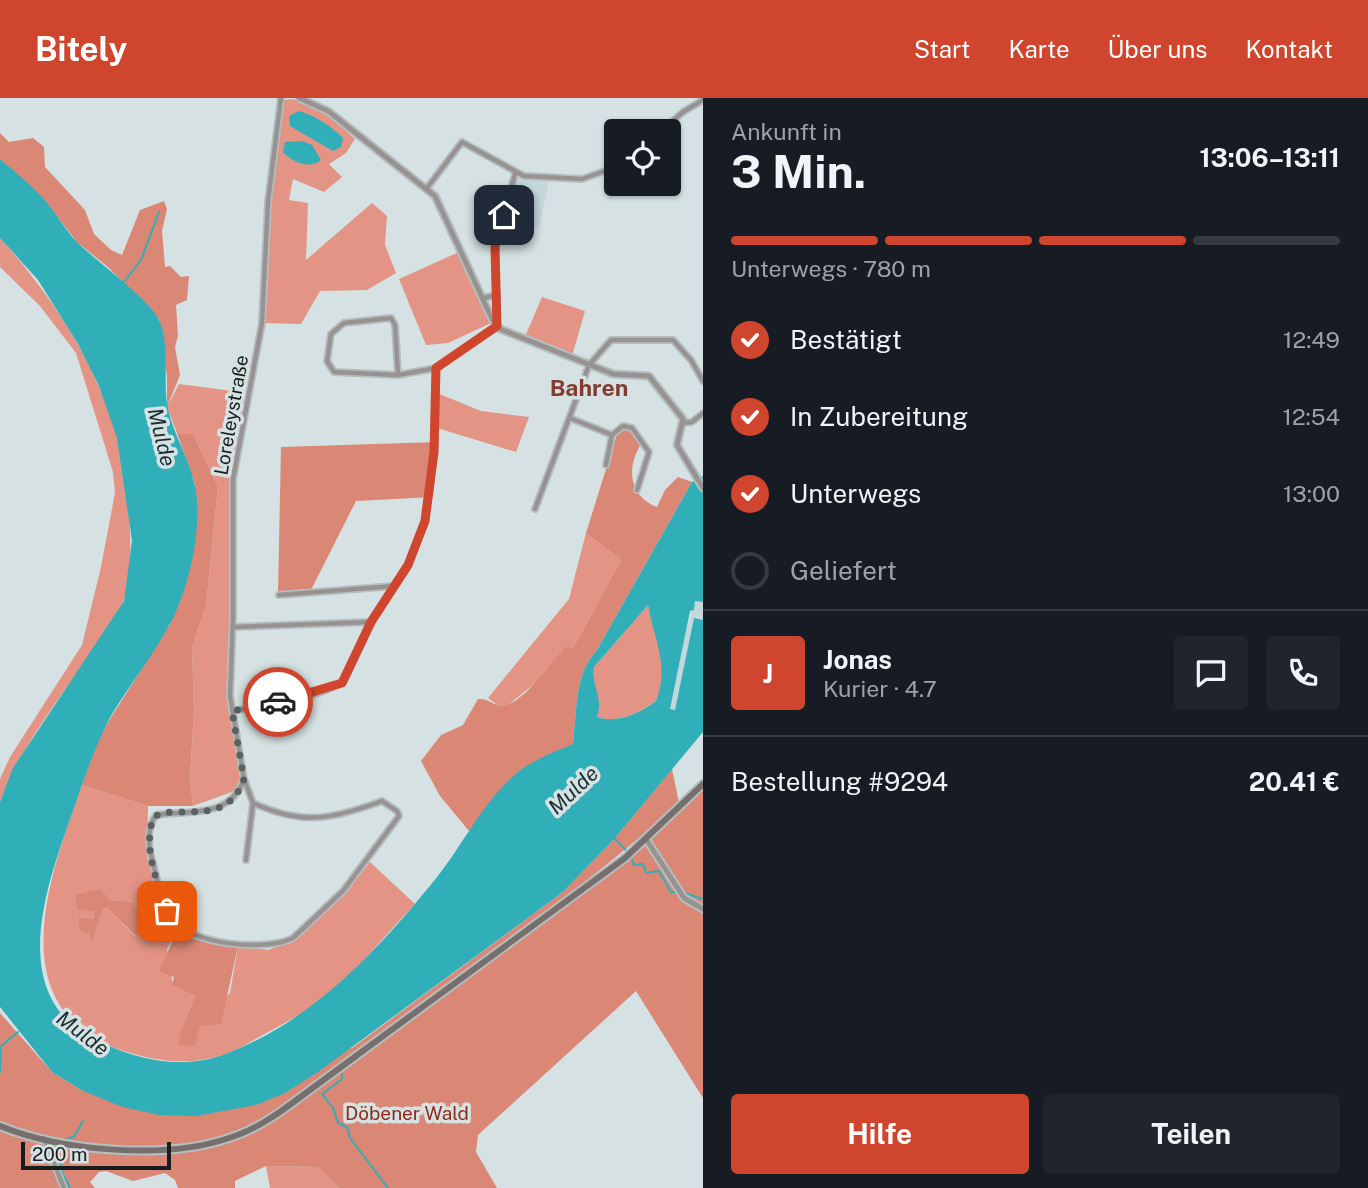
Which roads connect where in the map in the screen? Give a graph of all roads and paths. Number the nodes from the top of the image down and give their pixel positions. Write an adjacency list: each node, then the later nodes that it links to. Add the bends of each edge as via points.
1 (281, 98): 26 (street, Loreleystraße, via 268,202 262,323 233,468)
2 (299, 98): 7 (street, via 328,111)
3 (703, 100): 4 (street)
4 (675, 119)
5 (604, 172): 6 (street, via 556,179)
6 (515, 174): 7 (street, via 462,142); 8 (street, via 495,247)
7 (427, 188): 9 (street, via 442,206)
8 (497, 295): 9 (street); 10 (street)
9 (483, 298): 10 (street)
10 (497, 326): 11 (street); 12 (street)
11 (589, 365): 14 (street, via 611,340 673,340); 16 (street); 17 (street, via 613,374 649,376)
12 (436, 368): 13 (street); 23 (street, via 429,503 414,552)
13 (398, 375): 13 (street, via 391,318 344,323 331,334 327,361 334,372)
14 (703, 381)
15 (703, 413): 17 (street)
16 (569, 417): 18 (street); 22 (street)
17 (684, 423): 20 (street, via 677,445)
18 (612, 435): 19 (street); 21 (street, via 628,426 649,452)
19 (606, 466)
20 (703, 488)
21 (637, 490)
22 (535, 509)
23 (394, 586): 24 (street); 25 (street)
24 (279, 595)
25 (371, 622): 26 (street); 27 (street, via 342,683)
26 (233, 627): 27 (street, Loreleystraße)
27 (232, 711): 28 (street, Loreleystraße)
28 (244, 779): 30 (street, Loreleystraße); 30 (street, via 237,794 220,807 156,815 150,831 150,857 167,911 180,927 199,938 257,945 293,938 343,891 399,816 382,801 332,817 306,819)
29 (703, 784): 31 (main road)
30 (253, 803): 32 (street, Loreleystraße)
31 (646, 839): 33 (street, via 679,891); 35 (main road, via 254,1128 215,1142 169,1149)
32 (246, 860)
33 (703, 909)
34 (0, 1126): 35 (main road)
35 (44, 1138): 36 (street)
36 (64, 1188)

